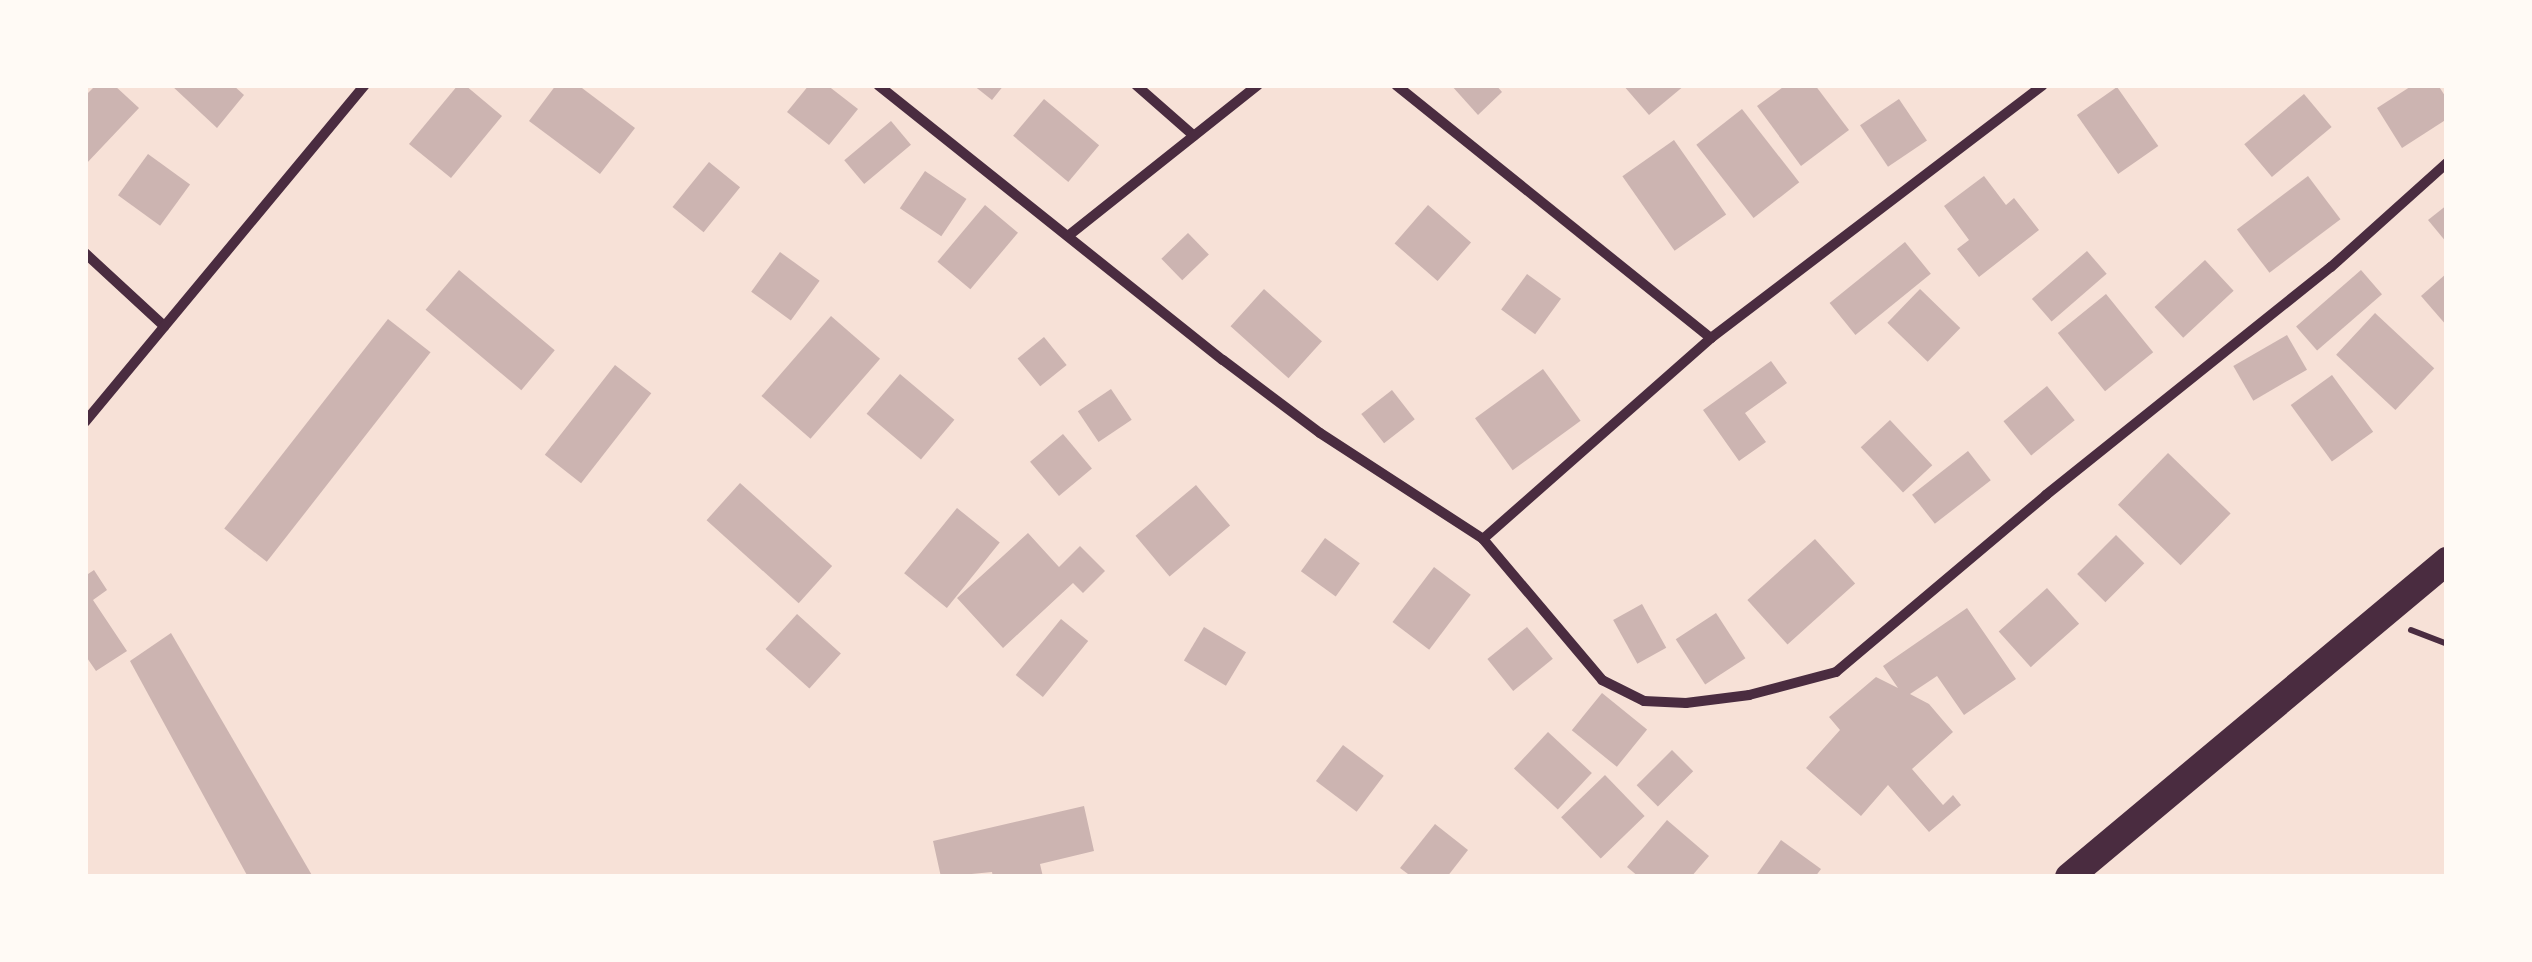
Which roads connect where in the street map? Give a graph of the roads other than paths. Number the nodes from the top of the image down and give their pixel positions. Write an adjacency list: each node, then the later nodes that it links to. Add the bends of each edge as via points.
1 (365, 85): 11 (street)
2 (878, 85): 9 (street)
3 (1136, 85): 7 (street)
4 (1258, 85): 7 (street)
5 (1396, 85): 12 (street)
6 (2043, 85): 12 (street)
7 (1194, 136): 9 (street)
8 (2447, 163): 14 (street, via 2331,267 1836,672 1749,694 1644,701 1602,680 1576,654)
9 (1068, 236): 14 (street, via 1320,433)
10 (85, 253): 11 (street)
11 (164, 326): 13 (street)
12 (1711, 338): 14 (street)
13 (85, 422)
14 (1483, 539)
15 (2447, 561): 16 (highway)
16 (2069, 877)

